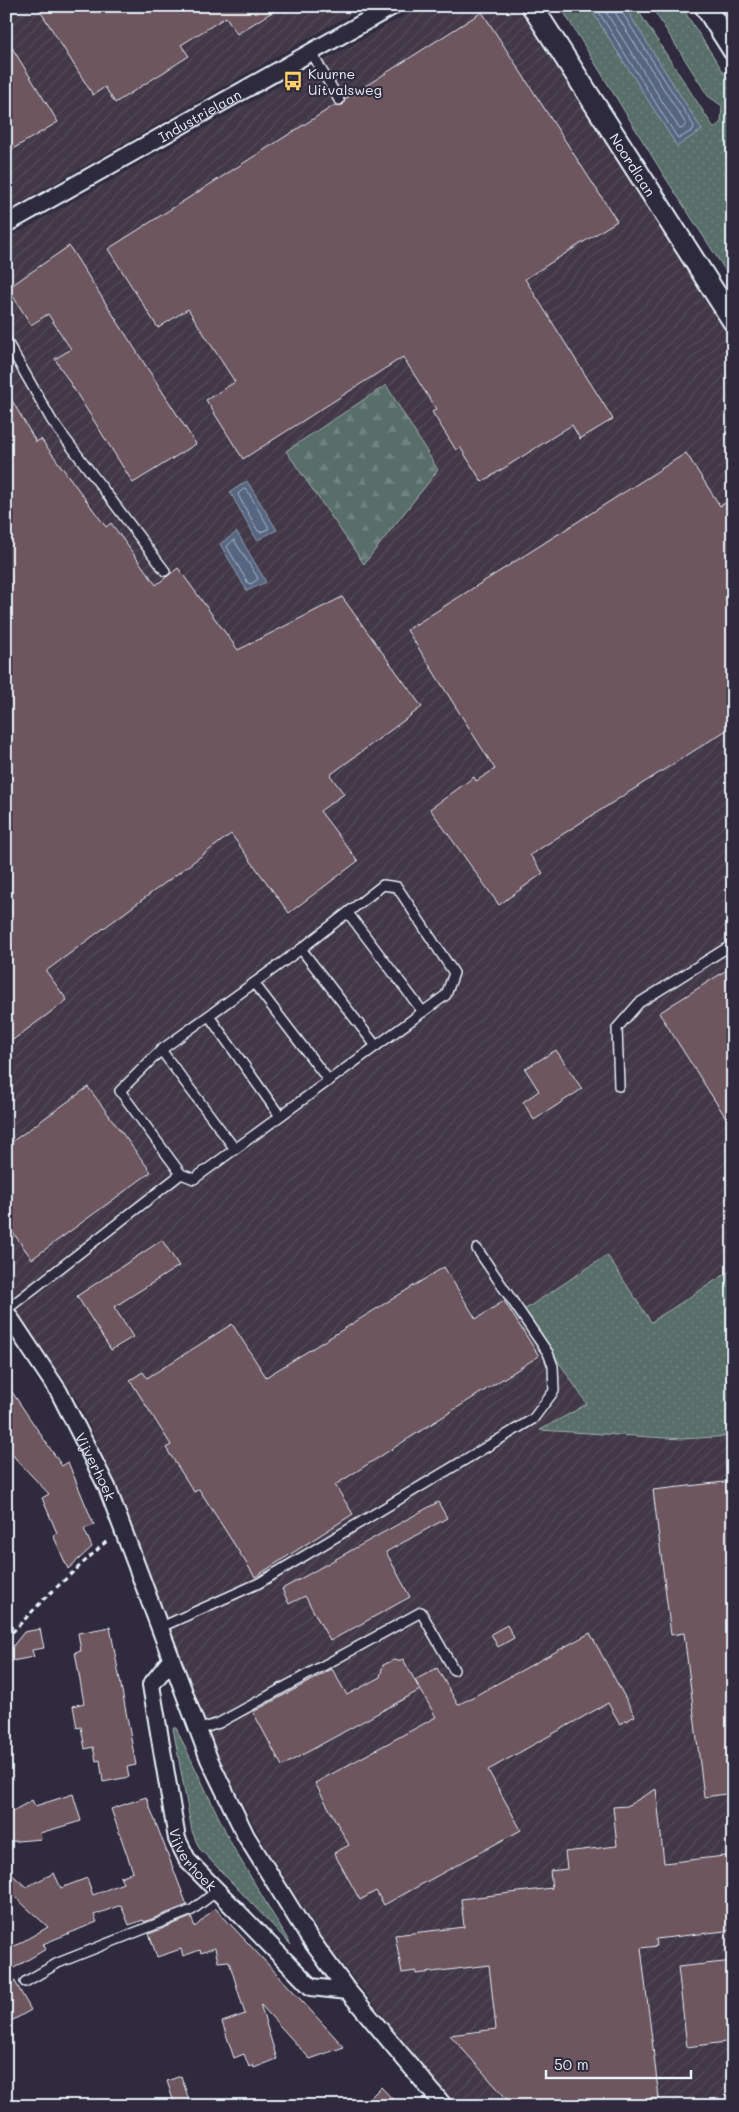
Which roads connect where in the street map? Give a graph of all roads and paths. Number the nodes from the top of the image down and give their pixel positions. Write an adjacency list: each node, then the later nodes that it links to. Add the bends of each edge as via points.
1 (393, 6): 5 (street, Industrielaan)
2 (532, 6): 8 (street, Noordlaan)
3 (705, 6): 4 (street)
4 (733, 50)
5 (310, 52): 6 (lane); 7 (street, Industrielaan)
6 (339, 100)
7 (6, 224)
8 (733, 321)
9 (6, 340): 10 (lane, via 52,421)
10 (165, 571)
11 (348, 913): 13 (lane); 15 (lane); 15 (lane, via 383,885 397,887 454,973 446,995)
12 (733, 944): 20 (lane, via 639,1002 617,1028)
13 (301, 949): 14 (lane); 17 (lane)
14 (254, 983): 16 (lane); 19 (lane)
15 (423, 1012): 17 (lane)
16 (209, 1016): 18 (lane); 21 (lane)
17 (376, 1046): 19 (lane)
18 (161, 1050): 22 (lane); 23 (lane, via 120,1091)
19 (329, 1080): 21 (lane)
20 (619, 1086)
21 (280, 1116): 22 (lane)
22 (235, 1149): 23 (lane, via 194,1179)
23 (181, 1174): 25 (lane)
24 (477, 1249): 27 (lane, via 548,1352 553,1366 554,1391 533,1419 259,1583)
25 (6, 1311): 26 (street, Vijverhoek, via 59,1392)
26 (123, 1526): 27 (street, Vijverhoek); 28 (path)
27 (160, 1628): 29 (street, Vijverhoek)
28 (6, 1639)
29 (171, 1660): 31 (street, Vijverhoek); 32 (street, Vijverhoek, via 151,1685 177,1838 188,1861)
30 (454, 1670): 31 (lane, via 421,1612 219,1723)
31 (198, 1730): 34 (street, Vijverhoek, via 246,1836 308,1936)
32 (217, 1891): 33 (lane, via 192,1910 58,1963); 34 (street, Vijverhoek, via 311,1987)
33 (26, 1982)
34 (348, 1991): 35 (street, Vijverhoek)
35 (444, 2106)

